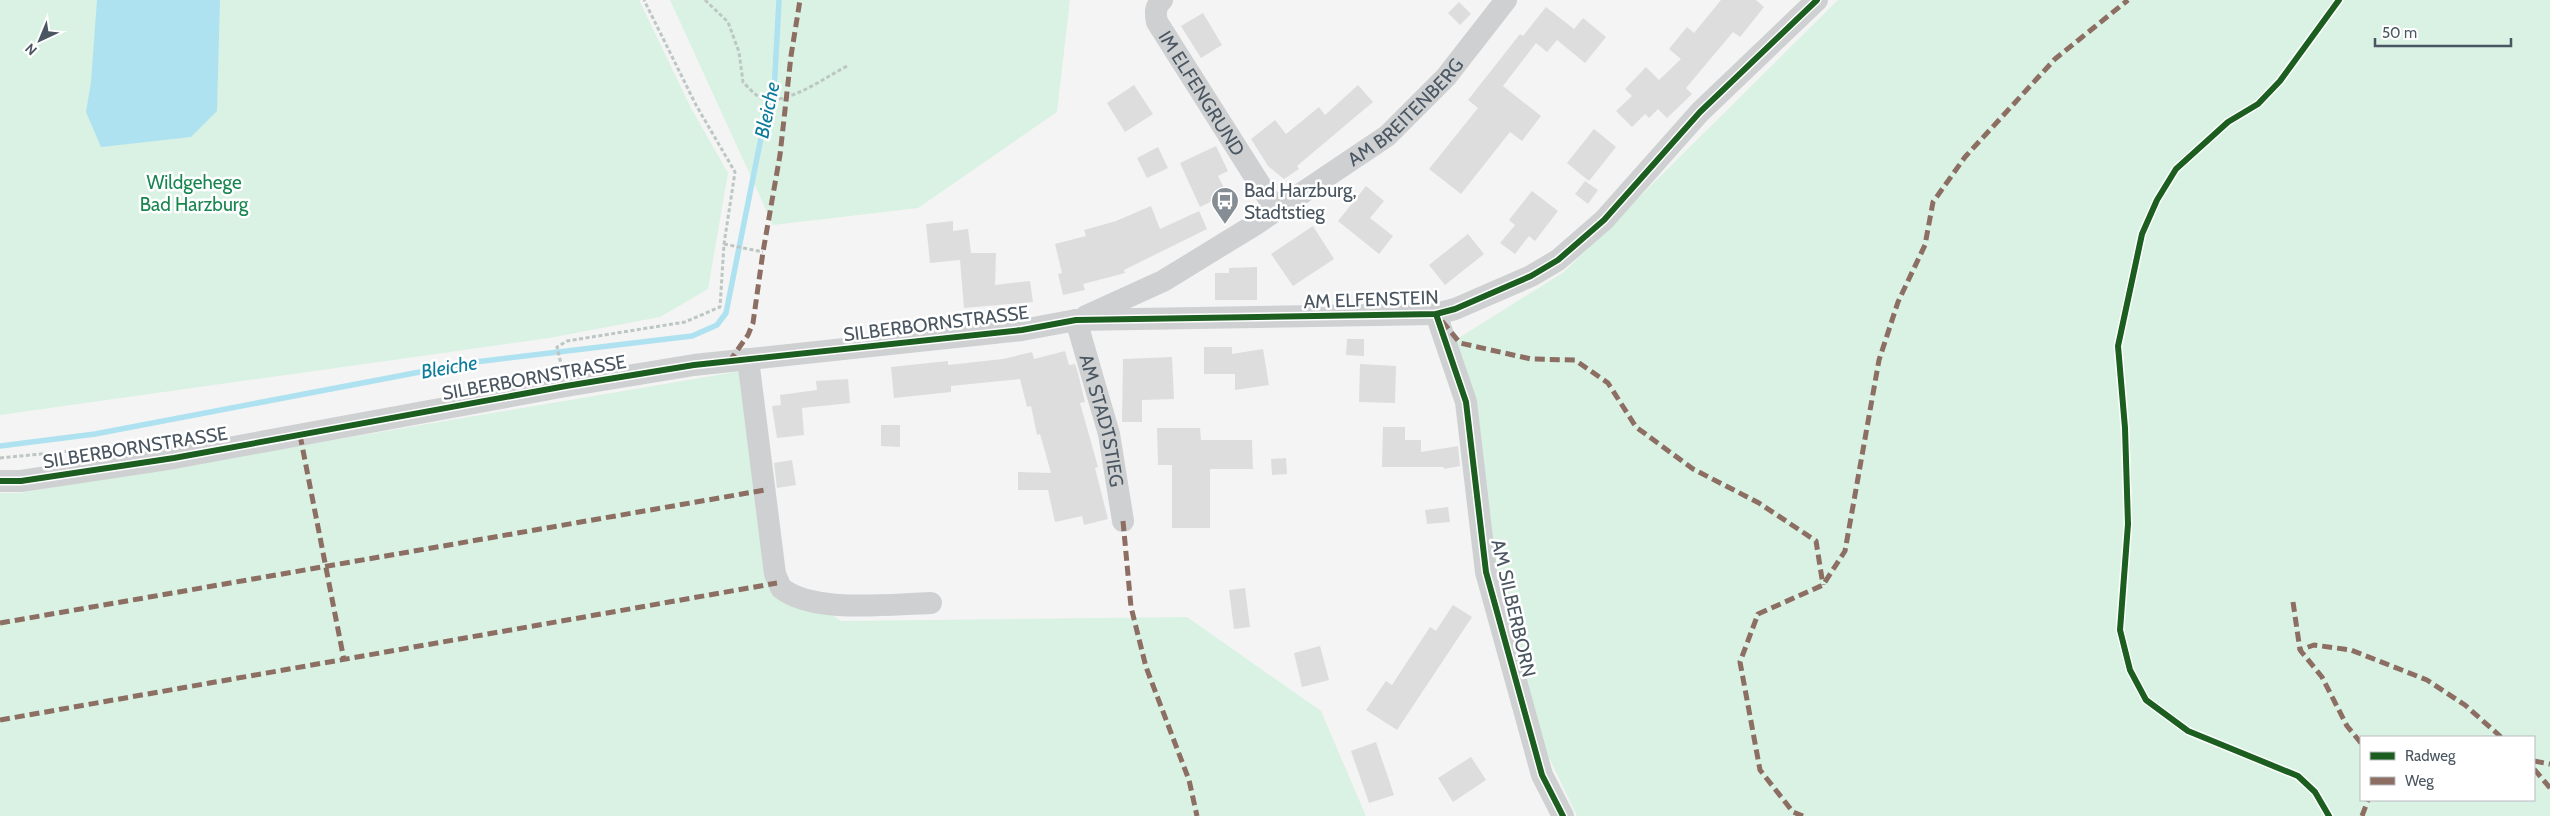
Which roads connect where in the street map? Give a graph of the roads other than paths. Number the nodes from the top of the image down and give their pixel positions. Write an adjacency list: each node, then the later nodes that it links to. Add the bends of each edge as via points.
1 (1162, 0): 4 (street, IM ELFENGRUND, via 1155,12 1157,22)
2 (1506, 0): 4 (street, AM BREITENBERG, via 1446,77 1387,136)
3 (1817, 0): 5 (street, AM ELFENSTEIN, via 1700,112 1604,220 1558,260 1531,276)
4 (1276, 210): 6 (street, AM BREITENBERG, via 1163,281)
5 (1436, 314): 6 (street, AM ELFENSTEIN); 11 (street, AM SILBERBORN, via 1466,402 1486,572 1542,775)
6 (1076, 320): 7 (street, SILBERBORNSTRASSE, via 1022,330); 9 (street, AM STADTSTIEG, via 1109,434)
7 (748, 359): 8 (street, SILBERBORNSTRASSE, via 566,386 174,458); 10 (street, via 775,574 780,588 808,602 829,605)
8 (0, 481)
9 (1123, 522)
10 (931, 603)
11 (1563, 816)

